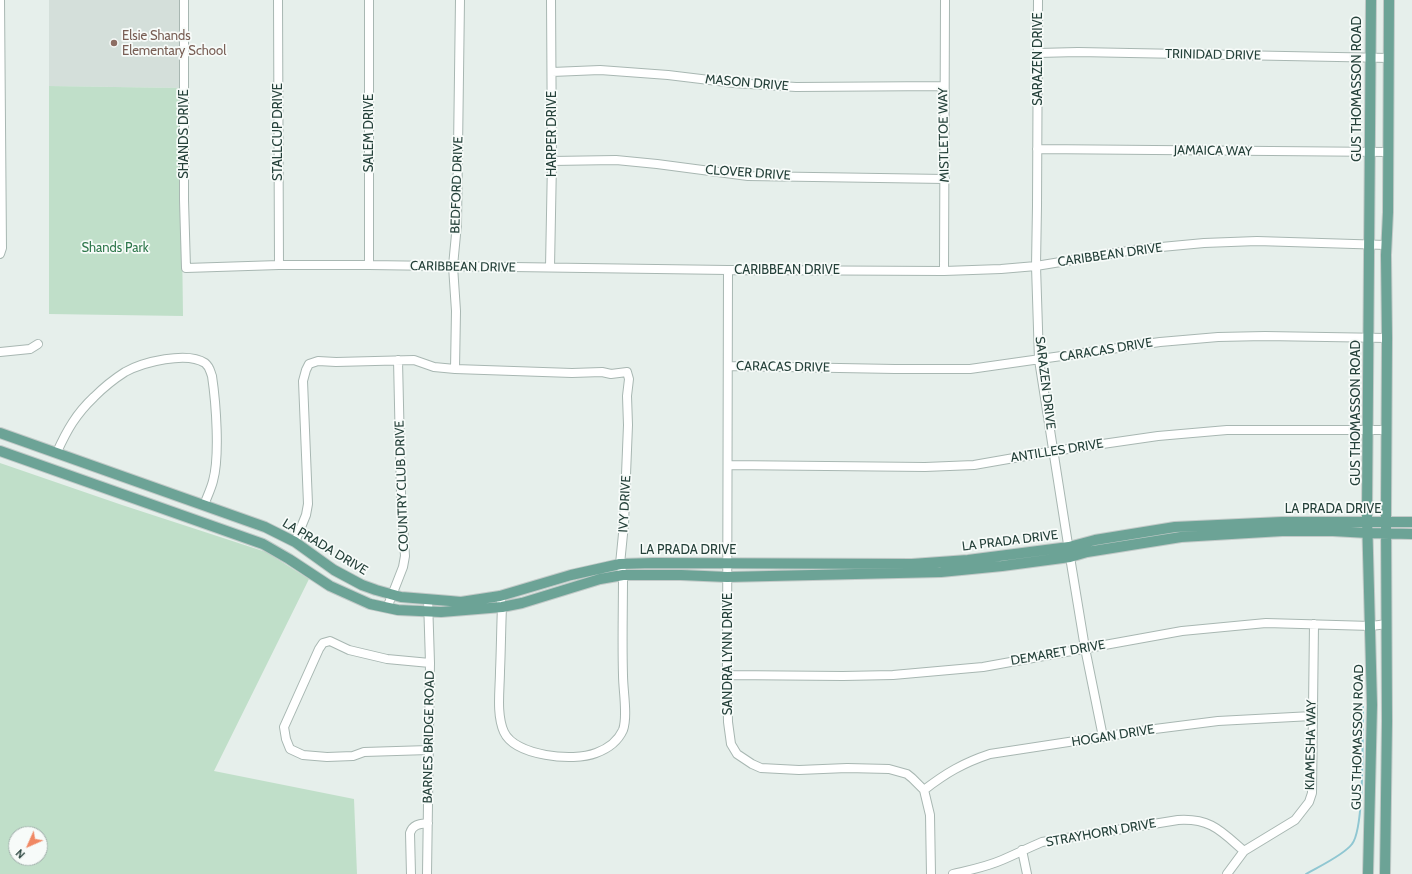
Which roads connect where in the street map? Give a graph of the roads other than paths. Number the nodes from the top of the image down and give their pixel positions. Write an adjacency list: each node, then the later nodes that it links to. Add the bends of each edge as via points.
1 (0, 0): 15 (street)
2 (184, 0): 30 (street, SHANDS DRIVE)
3 (278, 0): 26 (street, STALLCUP DRIVE)
4 (369, 0): 27 (street, SALEM DRIVE)
5 (460, 0): 28 (street, BEDFORD DRIVE, via 457,224)
6 (551, 0): 14 (street, HARPER DRIVE)
7 (945, 0): 16 (street, MISTLETOE WAY)
8 (1038, 0): 11 (street, SARAZEN DRIVE)
9 (1371, 0): 12 (main road, GUS THOMASSON ROAD)
10 (1389, 0): 13 (main road)
11 (1038, 53): 12 (street, TRINIDAD DRIVE); 17 (street, SARAZEN DRIVE)
12 (1370, 58): 13 (street, TRINIDAD DRIVE); 18 (main road, GUS THOMASSON ROAD)
13 (1388, 58): 19 (main road)
14 (552, 72): 16 (street, MASON DRIVE, via 600,70 668,75 734,84 796,87); 20 (street, HARPER DRIVE)
15 (1, 80): 21 (street)
16 (944, 86): 22 (street, MISTLETOE WAY)
17 (1037, 149): 18 (street, JAMAICA WAY); 29 (street, SARAZEN DRIVE)
18 (1370, 152): 19 (street, JAMAICA WAY); 23 (main road, GUS THOMASSON ROAD)
19 (1388, 152): 24 (main road)
20 (552, 161): 22 (street, CLOVER DRIVE, via 616,160 748,176); 31 (street, HARPER DRIVE)
21 (0, 174): 25 (street)
22 (945, 179): 33 (street, MISTLETOE WAY)
23 (1370, 245): 24 (street, CARIBBEAN DRIVE); 29 (street, CARIBBEAN DRIVE, via 1257,241 1204,243 1140,249); 34 (main road, GUS THOMASSON ROAD)
24 (1386, 245): 35 (main road)
25 (0, 254)
26 (279, 265): 27 (street, CARIBBEAN DRIVE); 30 (street, CARIBBEAN DRIVE)
27 (369, 265): 28 (street, CARIBBEAN DRIVE)
28 (453, 266): 31 (street, CARIBBEAN DRIVE); 41 (street, BEDFORD DRIVE, via 456,311)
29 (1036, 266): 33 (street, CARIBBEAN DRIVE); 39 (street, SARAZEN DRIVE)
30 (186, 268)
31 (550, 268): 32 (street, CARIBBEAN DRIVE)
32 (728, 270): 33 (street, CARIBBEAN DRIVE); 40 (street, SANDRA LYNN DRIVE)
33 (944, 271)
34 (1369, 338): 35 (street, CARACAS DRIVE); 39 (street, CARACAS DRIVE, via 1218,337 1160,342); 42 (main road, GUS THOMASSON ROAD)
35 (1387, 338): 43 (main road)
36 (38, 344): 37 (street, via 30,349)
37 (0, 352)
38 (398, 360): 41 (street, IVY DRIVE, via 414,360 434,367); 59 (street, IVY DRIVE, via 318,361 310,364 306,370 303,381 308,504); 67 (street, COUNTRY CLUB DRIVE, via 405,556)
39 (1039, 360): 40 (street, CARACAS DRIVE, via 970,369); 46 (street, SARAZEN DRIVE)
40 (729, 366): 48 (street, SANDRA LYNN DRIVE)
41 (455, 369): 62 (street, IVY DRIVE, via 572,374 627,372 628,425)
42 (1368, 430): 43 (street, ANTILLES DRIVE); 46 (street, ANTILLES DRIVE, via 1227,430 1158,436); 50 (main road, GUS THOMASSON ROAD)
43 (1387, 430): 51 (main road)
44 (0, 433): 47 (main road, LA PRADA DRIVE)
45 (0, 451): 58 (main road, LA PRADA DRIVE)
46 (1054, 451): 48 (street, ANTILLES DRIVE, via 974,465); 60 (street, SARAZEN DRIVE)
47 (57, 452): 49 (main road, LA PRADA DRIVE); 49 (street, via 74,419 94,396 121,375 156,362 179,358 200,360 210,368 212,376 216,437 215,472)
48 (728, 465): 61 (street, SANDRA LYNN DRIVE)
49 (204, 505): 53 (main road, LA PRADA DRIVE)
50 (1368, 522): 51 (main road, LA PRADA DRIVE); 54 (main road, LA PRADA DRIVE); 55 (main road, GUS THOMASSON ROAD)
51 (1386, 522): 52 (main road, LA PRADA DRIVE); 56 (main road)
52 (1412, 522)
53 (257, 524): 58 (main road); 59 (main road, LA PRADA DRIVE)
54 (1274, 527): 55 (main road, LA PRADA DRIVE); 60 (main road, LA PRADA DRIVE, via 1087,552)
55 (1368, 534): 56 (main road, LA PRADA DRIVE); 75 (main road, GUS THOMASSON ROAD)
56 (1386, 534): 57 (main road, LA PRADA DRIVE); 74 (main road)
57 (1412, 534)
58 (255, 541): 71 (main road, LA PRADA DRIVE, via 282,554 330,586 370,604)
59 (294, 542): 67 (main road, LA PRADA DRIVE, via 341,574 362,585)
60 (1070, 552): 61 (main road, LA PRADA DRIVE, via 912,564); 65 (main road, LA PRADA DRIVE, via 1002,566 941,572); 76 (street, SARAZEN DRIVE)
61 (728, 563): 62 (main road, LA PRADA DRIVE); 65 (street, SANDRA LYNN DRIVE)
62 (620, 564): 63 (main road, LA PRADA DRIVE); 64 (street, IVY DRIVE)
63 (571, 575): 66 (main road); 68 (main road, LA PRADA DRIVE)
64 (623, 575): 65 (main road, LA PRADA DRIVE); 66 (main road, LA PRADA DRIVE); 70 (street, IVY DRIVE, via 623,729 618,739 595,753 581,756 537,753 512,743 504,732 499,698)
65 (727, 577): 78 (street, SANDRA LYNN DRIVE)
66 (573, 587): 70 (main road, LA PRADA DRIVE)
67 (392, 594): 69 (main road, LA PRADA DRIVE); 71 (street, COUNTRY CLUB DRIVE)
68 (500, 596): 69 (main road, LA PRADA DRIVE, via 461,602); 70 (street, IVY DRIVE)
69 (428, 599): 72 (street, BARNES BRIDGE ROAD)
70 (502, 607): 72 (main road, LA PRADA DRIVE)
71 (387, 608): 72 (main road, LA PRADA DRIVE)
72 (428, 612): 77 (street, BARNES BRIDGE ROAD)
73 (1314, 624): 75 (street, DEMARET DRIVE); 76 (street, DEMARET DRIVE, via 1266,623 1182,631); 79 (street, KIAMESHA WAY)
74 (1387, 624): 75 (street, DEMARET DRIVE); 93 (main road)
75 (1371, 626): 92 (main road, GUS THOMASSON ROAD)
76 (1085, 648): 78 (street, DEMARET DRIVE, via 982,667 908,673 843,676); 80 (street, SARAZEN DRIVE)
77 (430, 663): 81 (street, BARNES BRIDGE ROAD); 81 (street, via 387,659 349,650 330,641 324,643 284,727 290,750 303,755 327,757 352,756 364,752)
78 (728, 675): 82 (street, SANDRA LYNN DRIVE, via 728,722 731,744 737,754 752,764 761,768 800,770 894,770 912,778)
79 (1312, 716): 80 (street, HOGAN DRIVE, via 1218,721); 85 (street, KIAMESHA WAY, via 1312,793 1309,802 1295,820)
80 (1103, 737): 82 (street, HOGAN DRIVE, via 990,754 959,766)
81 (429, 750): 83 (street, BARNES BRIDGE ROAD)
82 (924, 790): 88 (street, via 930,815)
83 (428, 823): 86 (street, via 415,825 410,833); 87 (street, BARNES BRIDGE ROAD)
84 (1022, 850): 85 (street, STRAYHORN DRIVE, via 1042,842 1191,819 1215,826); 89 (street, STRAYHORN DRIVE, via 1001,860); 90 (street)
85 (1244, 851): 91 (street, KIAMESHA WAY)
86 (411, 874)
87 (427, 874)
88 (931, 874)
89 (953, 874)
90 (1027, 874)
91 (1228, 874)
92 (1368, 874)
93 (1385, 874)

